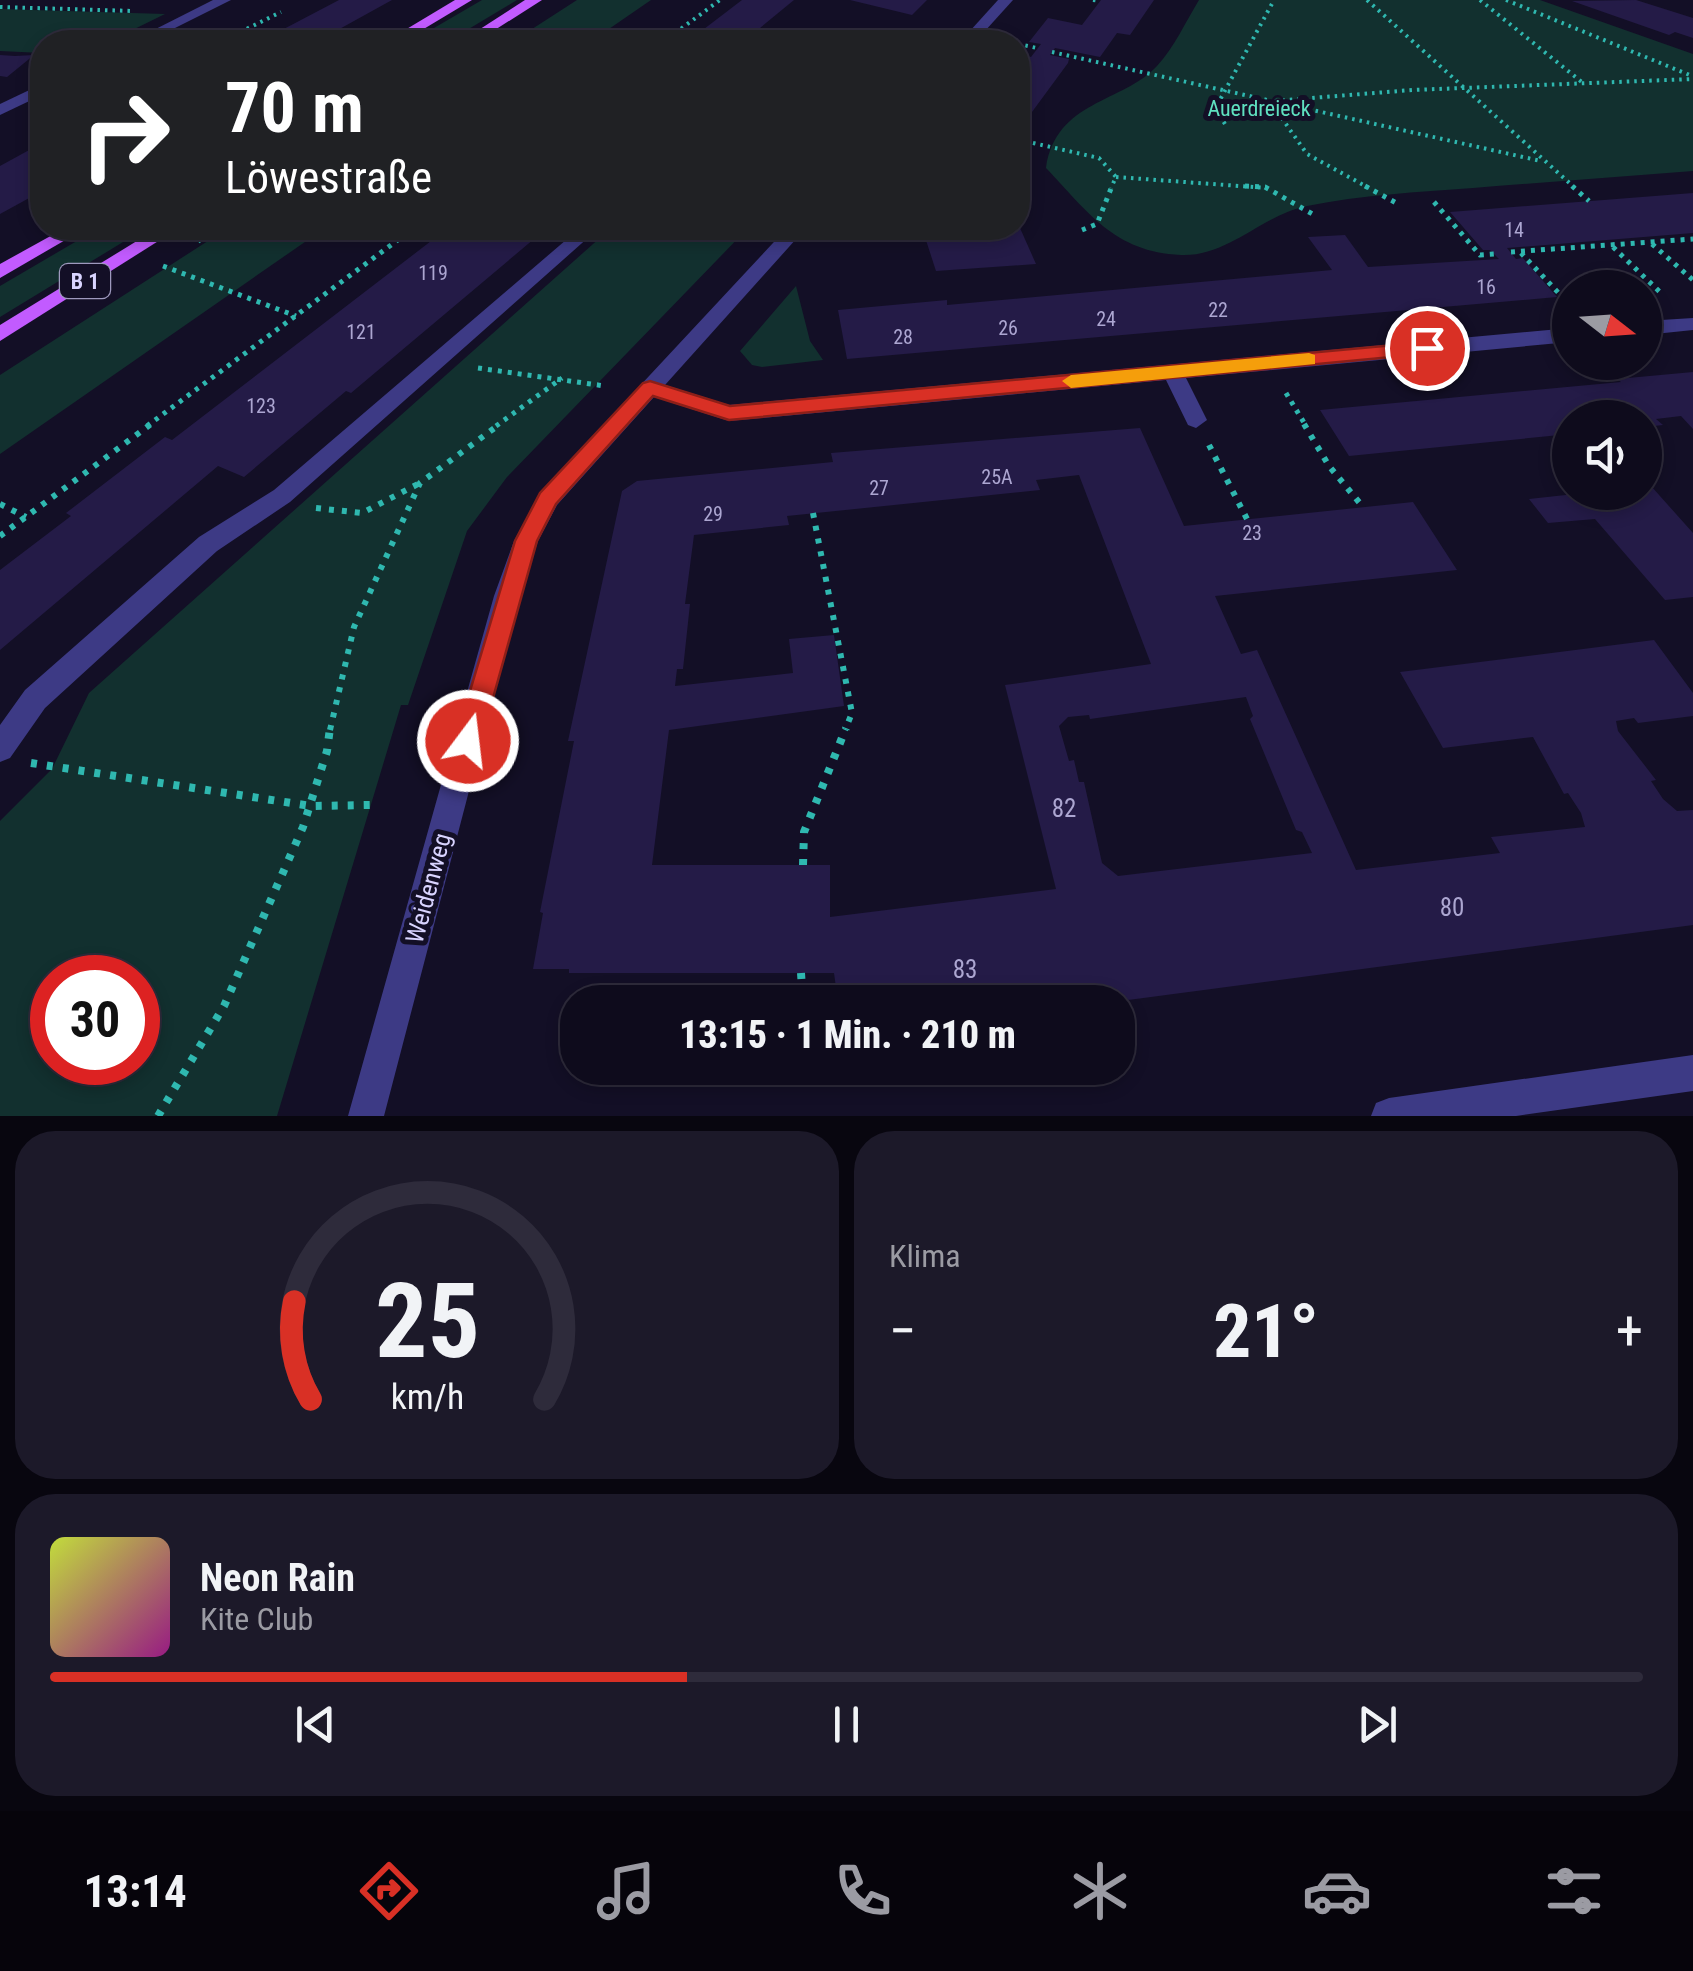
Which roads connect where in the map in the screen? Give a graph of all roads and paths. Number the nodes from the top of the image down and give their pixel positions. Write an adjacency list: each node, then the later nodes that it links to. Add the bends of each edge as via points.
1 (224, 0): 16 (street)
2 (465, 0): 19 (main road)
3 (535, 0): 20 (main road)
4 (720, 0): 14 (path)
5 (1006, 0): 22 (street)
6 (1093, 0): 11 (path)
7 (1274, 0): 28 (path)
8 (1367, 0): 29 (path)
9 (1480, 0): 27 (path)
10 (1506, 0): 26 (path)
11 (1100, 1)
12 (0, 7): 16 (path)
13 (281, 12): 18 (path)
14 (702, 14): 15 (path); 21 (path)
15 (716, 17)
16 (188, 18): 17 (street)
17 (162, 30)
18 (244, 30)
19 (413, 30)
20 (486, 30)
21 (680, 30)
22 (978, 30)
23 (1030, 47): 24 (path)
24 (1037, 48)
25 (1052, 52): 28 (path)
26 (1693, 78): 27 (path)
27 (1583, 83): 29 (path)
28 (1224, 89): 31 (path); 33 (path, via 1214,109)
29 (1462, 89): 31 (path); 35 (path)
30 (30, 95): 32 (street)
31 (1274, 101): 35 (path); 39 (path, via 1307,154)
32 (0, 110)
33 (1225, 124)
34 (1033, 143): 36 (path, via 1099,158)
35 (1541, 162): 37 (path)
36 (1116, 177): 40 (path, via 1265,186); 41 (path, via 1097,224)
37 (1589, 201)
38 (1434, 202): 52 (path, via 1480,255)
39 (1400, 204)
40 (1316, 216)
41 (1082, 230)
42 (1693, 239): 48 (path)
43 (55, 240): 54 (main road, B 1)
44 (151, 240): 61 (main road, B 1)
45 (397, 240): 58 (path)
46 (576, 240): 63 (street)
47 (786, 240): 67 (street, Weidenweg)
48 (1651, 243): 49 (path); 55 (path)
49 (1612, 246): 51 (path); 57 (path)
50 (1511, 252): 51 (path)
51 (1520, 252): 56 (path)
52 (1494, 254)
53 (162, 265): 58 (path)
54 (0, 272)
55 (1693, 280)
56 (1552, 286)
57 (1663, 295)
58 (296, 316): 75 (path)
59 (1693, 324): 60 (street)
60 (1662, 327)
61 (0, 334)
62 (1552, 337): 64 (street)
63 (439, 360): 65 (path); 78 (street, via 282,496 193,557 35,699)
64 (1173, 372): 67 (street, via 729,413); 69 (street)
65 (562, 378): 66 (path); 70 (path)
66 (605, 386)
67 (650, 388): 86 (street, Weidenweg, via 548,499 526,541)
68 (1283, 388): 73 (path, via 1329,466)
69 (1196, 420): 76 (path)
70 (420, 483): 71 (path, via 362,513); 79 (path, via 354,627)
71 (302, 503)
72 (0, 504): 75 (path)
73 (1363, 507)
74 (813, 513): 81 (path, via 852,713 804,832)
75 (26, 517): 77 (path)
76 (1247, 519)
77 (0, 536)
78 (9, 754): 79 (path, via 52,769)
79 (311, 806): 80 (path); 85 (path, via 224,1006)
80 (371, 806)
81 (803, 865)
82 (801, 972): 83 (path)
83 (802, 985)
84 (1693, 1073): 87 (street)
85 (158, 1116)
86 (366, 1116)
87 (1389, 1116)

